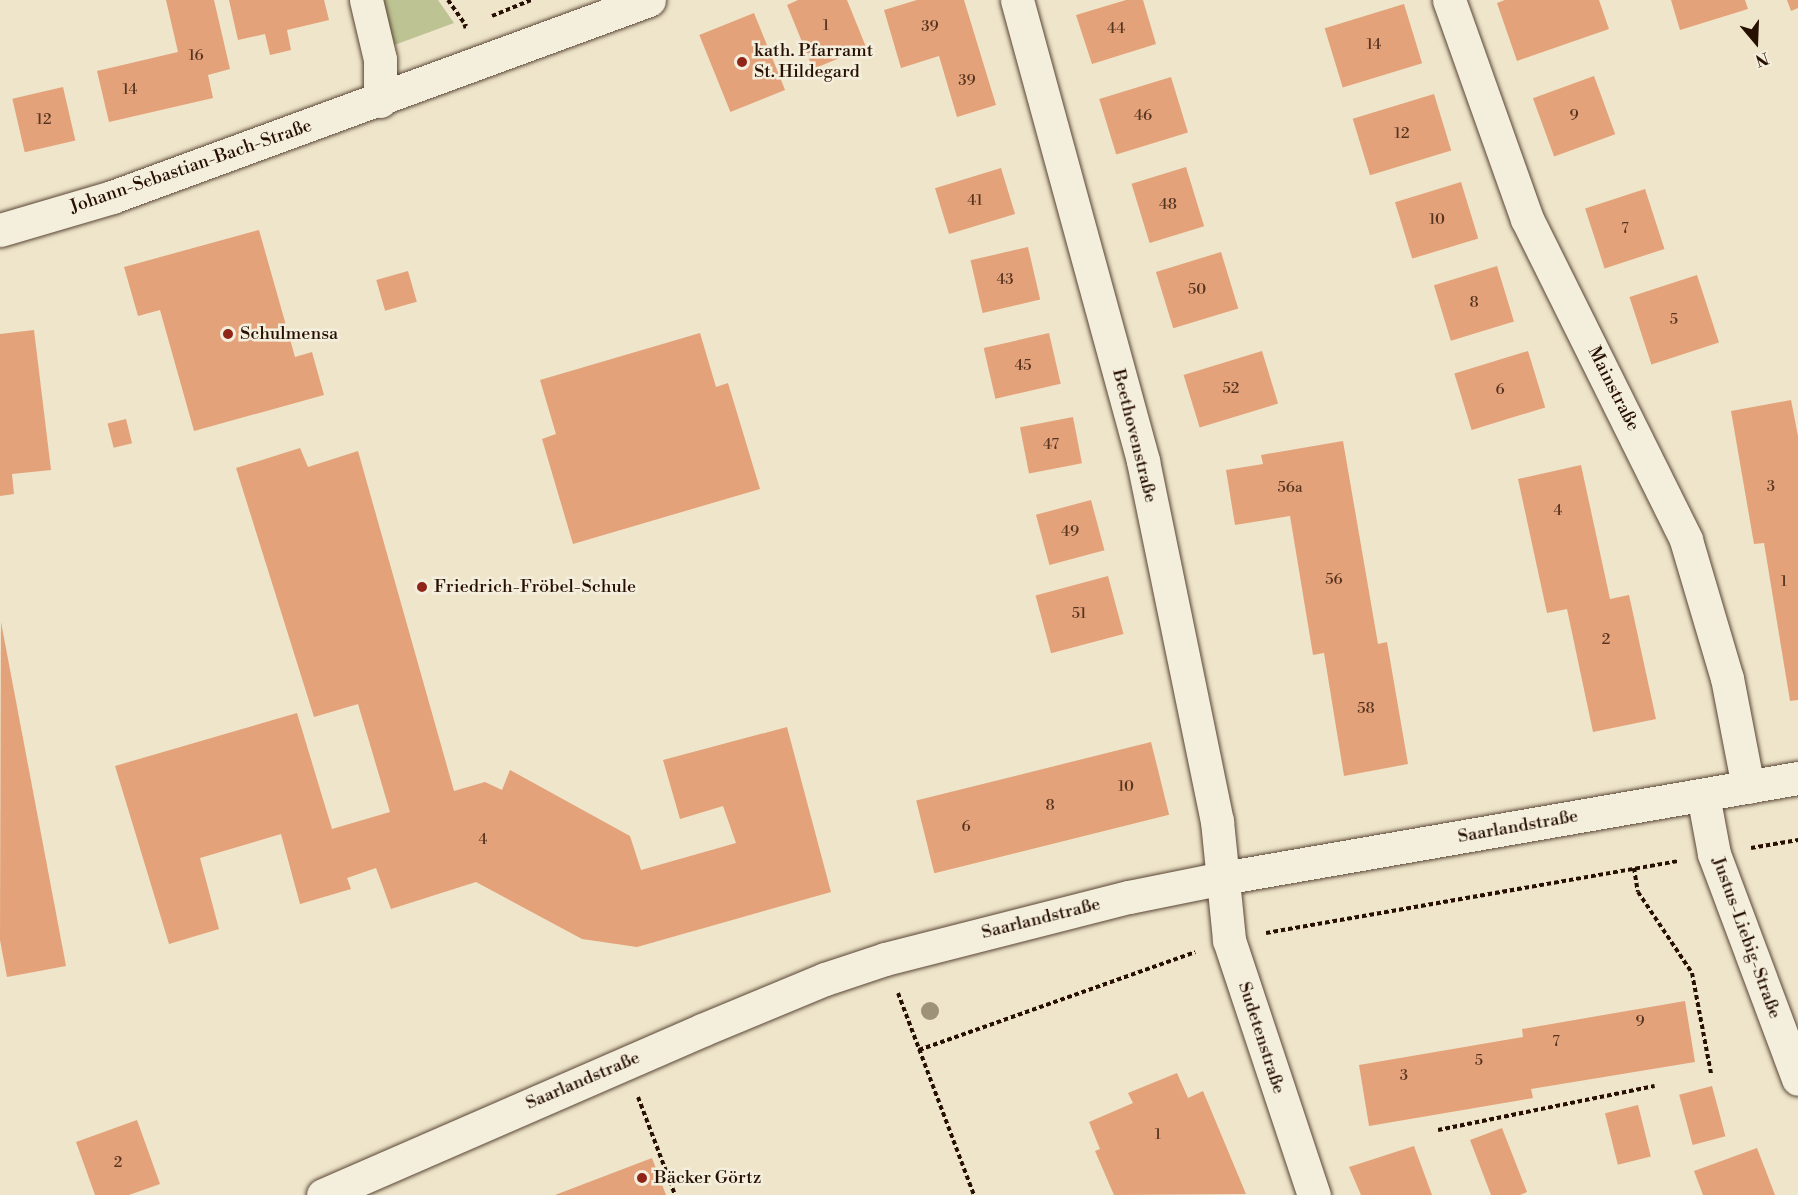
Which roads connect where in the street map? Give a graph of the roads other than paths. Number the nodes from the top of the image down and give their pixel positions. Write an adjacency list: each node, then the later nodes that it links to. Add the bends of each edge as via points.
1 (366, 0): 5 (street, via 380,59)
2 (649, 0): 5 (street, Johann-Sebastian-Bach-Straße)
3 (1017, 0): 10 (street, Beethovenstraße, via 1143,461 1217,821)
4 (1449, 0): 8 (street, Mainstraße, via 1527,219 1686,540 1727,678)
5 (380, 101): 6 (street, Johann-Sebastian-Bach-Straße, via 112,198)
6 (0, 230)
7 (1798, 778): 8 (street, Saarlandstraße)
8 (1748, 787): 9 (street, Saarlandstraße)
9 (1703, 795): 10 (street, Saarlandstraße); 11 (street, Justus-Liebig-Straße, via 1714,854)
10 (1223, 878): 12 (street, Saarlandstraße, via 885,958 825,979); 13 (street, Sudetenstraße, via 1229,940)
11 (1798, 1079)
12 (323, 1195)
13 (1314, 1195)

